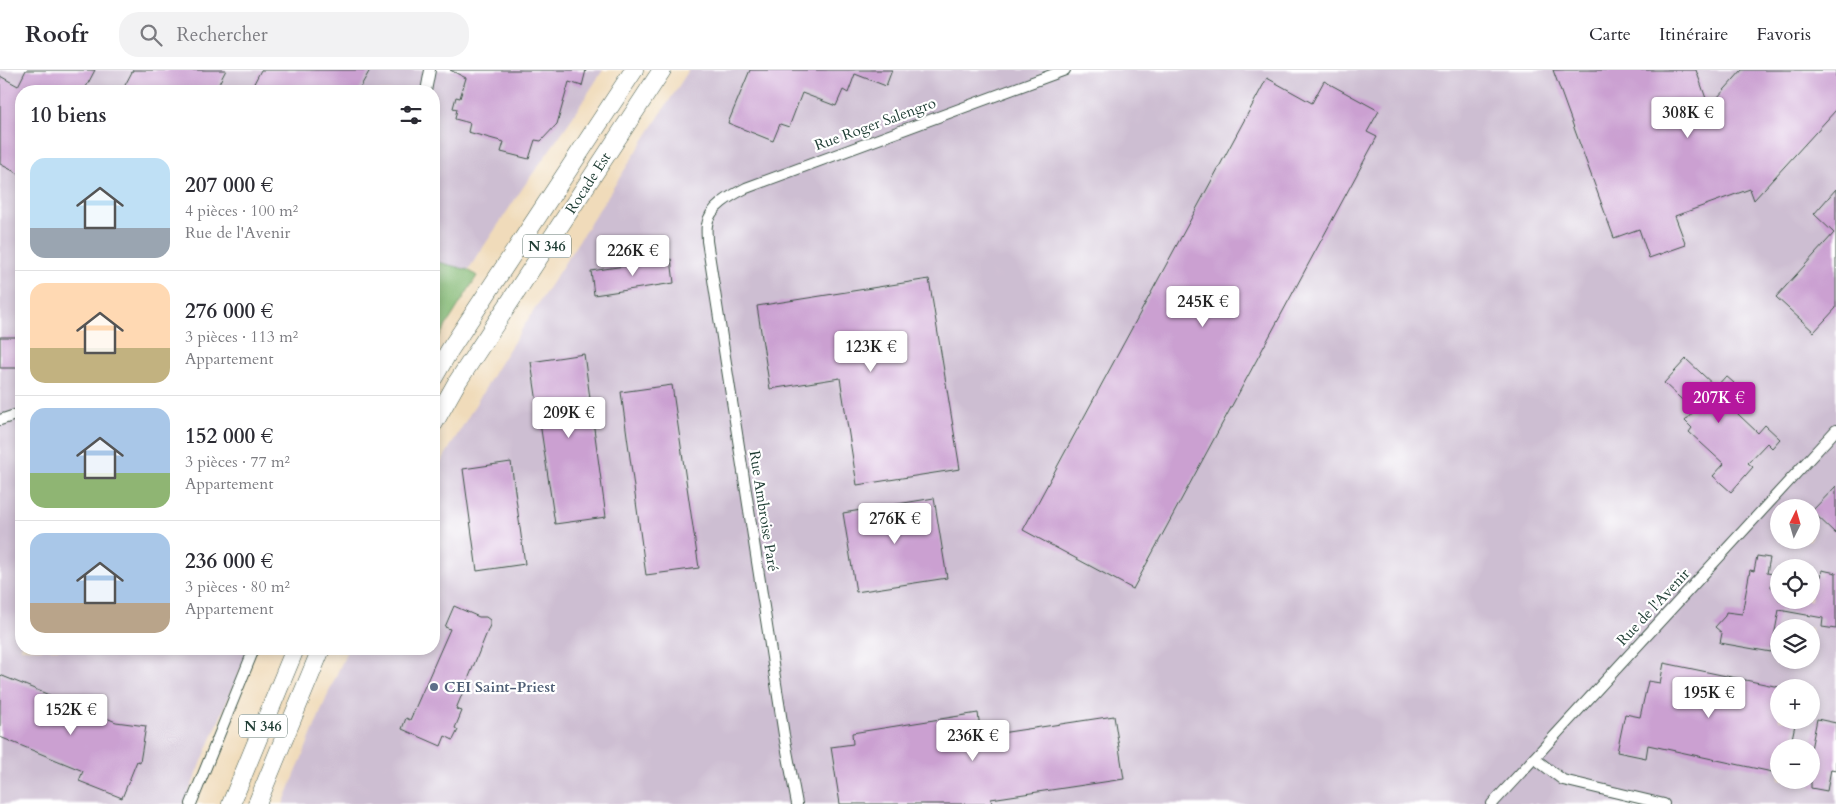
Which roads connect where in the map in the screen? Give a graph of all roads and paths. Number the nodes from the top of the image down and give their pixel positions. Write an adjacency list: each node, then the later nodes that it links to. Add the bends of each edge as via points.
1 (430, 70): 5 (street)
2 (634, 70): 7 (highway, Rocade Est / N 346)
3 (662, 70): 8 (highway, Rocade Est / N 346)
4 (1065, 70): 6 (street, Rue Roger Salengro, via 746,188 730,195)
5 (427, 85)
6 (707, 222): 19 (street, Rue Ambroise Paré, via 708,250)
7 (440, 366)
8 (440, 412)
9 (15, 415): 10 (street)
10 (0, 420)
11 (1836, 430): 15 (street, Rue de l'Avenir)
12 (252, 655): 16 (street)
13 (293, 655): 17 (highway, N 346)
14 (319, 655): 18 (highway, N 346)
15 (1534, 758): 20 (street, Rue de l'Avenir); 21 (street, via 1563,780)
16 (191, 804)
17 (231, 804)
18 (257, 804)
19 (797, 804)
20 (1492, 804)
21 (1664, 804)

